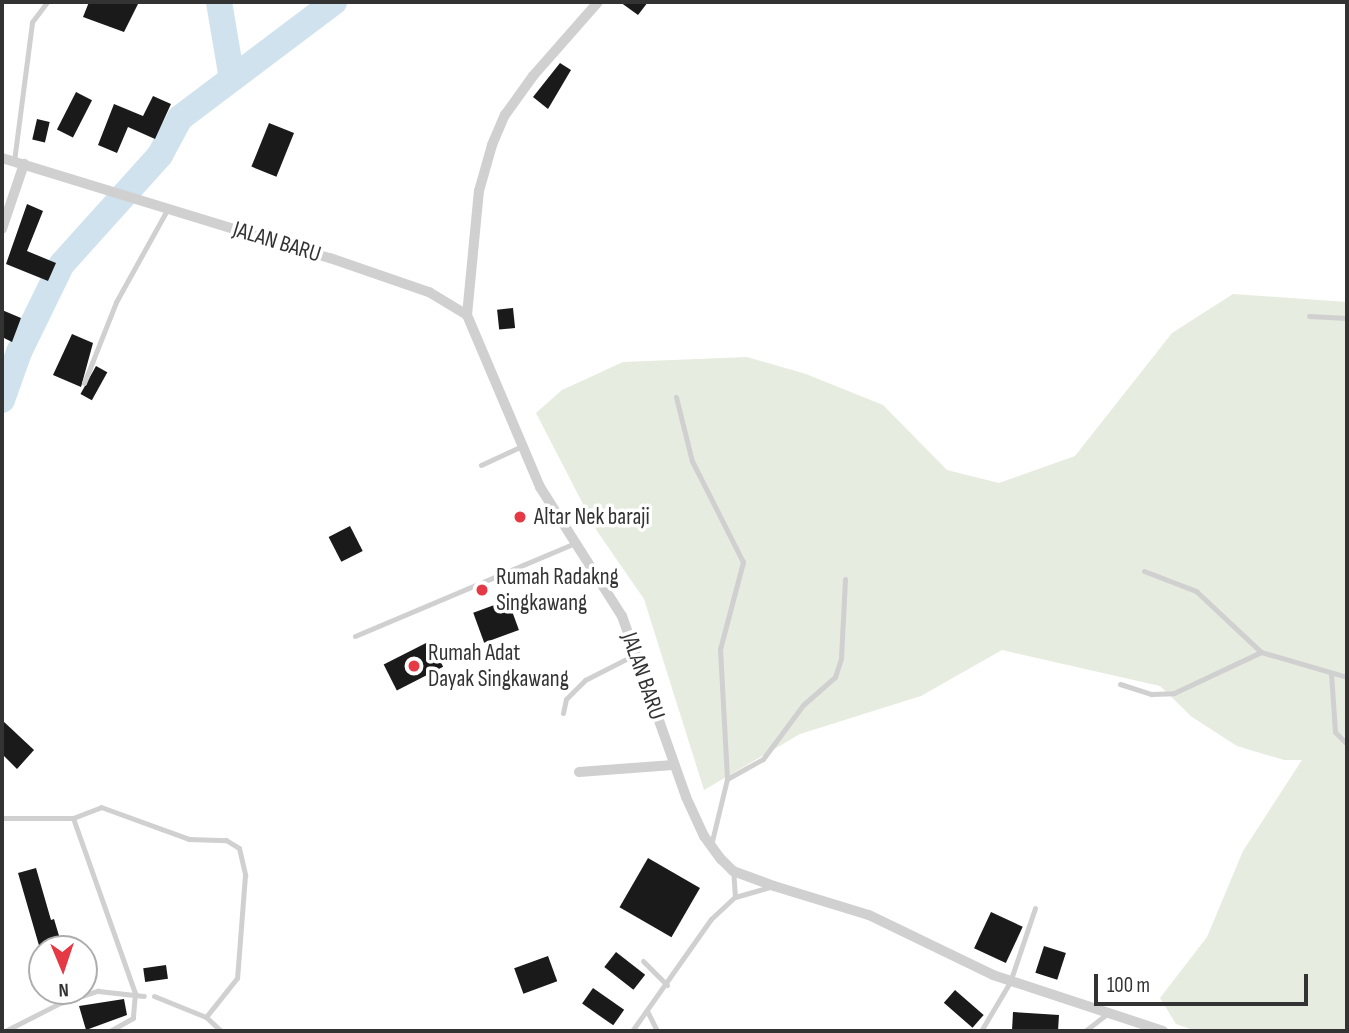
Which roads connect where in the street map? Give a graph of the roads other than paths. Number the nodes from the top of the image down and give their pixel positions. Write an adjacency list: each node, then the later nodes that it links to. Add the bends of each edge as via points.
1 (47, 2): 4 (lane, via 32,22)
2 (598, 2): 7 (street, via 533,76 505,115 492,145 479,191)
3 (2, 158): 4 (street, JALAN BARU)
4 (19, 163): 5 (street, JALAN BARU); 6 (street)
5 (168, 207): 7 (street, JALAN BARU, via 429,292); 10 (lane, via 116,302)
6 (2, 229)
7 (467, 315): 12 (street, JALAN BARU)
8 (1309, 316): 9 (lane)
9 (1347, 318)
10 (84, 383)
11 (676, 397): 27 (lane, via 692,461 743,562 720,649)
12 (522, 446): 13 (lane); 14 (street, JALAN BARU, via 540,487)
13 (481, 465)
14 (576, 542): 17 (lane); 19 (street, JALAN BARU, via 613,598)
15 (1144, 570): 18 (lane, via 1196,591)
16 (845, 579): 27 (lane, via 841,658 835,677 803,705 763,759)
17 (355, 636)
18 (1261, 652): 20 (lane); 22 (lane, via 1174,693 1151,694)
19 (636, 654): 23 (lane, via 585,680 566,699); 25 (street, JALAN BARU)
20 (1331, 673): 21 (lane); 24 (lane, via 1335,732)
21 (1347, 677)
22 (1120, 684)
23 (563, 713)
24 (1347, 744)
25 (673, 765): 26 (street); 30 (street, JALAN BARU)
26 (579, 772)
27 (727, 779): 30 (lane)
28 (2, 818): 29 (lane)
29 (73, 818): 38 (lane); 43 (lane, via 101,807 189,839 226,840 239,848 245,875 237,978)
30 (710, 847): 31 (street, JALAN BARU)
31 (733, 871): 32 (street, JALAN BARU); 33 (lane)
32 (774, 886): 33 (lane); 36 (street, JALAN BARU, via 849,907)
33 (735, 897): 37 (lane, via 711,919)
34 (1035, 908): 36 (lane)
35 (643, 961): 37 (lane)
36 (1010, 982): 42 (street, JALAN BARU); 50 (lane)
37 (667, 985): 41 (lane)
38 (135, 993): 39 (lane); 45 (lane, via 98,991 60,1003); 46 (lane, via 133,1018)
39 (144, 996)
40 (154, 996): 43 (lane)
41 (646, 1011): 48 (lane); 49 (lane)
42 (1108, 1013): 44 (street, JALAN BARU); 51 (lane)
43 (206, 1017): 47 (lane)
44 (1157, 1030)
45 (5, 1031)
46 (110, 1031)
47 (221, 1031)
48 (632, 1031)
49 (657, 1031)
50 (981, 1031)
51 (1085, 1031)

